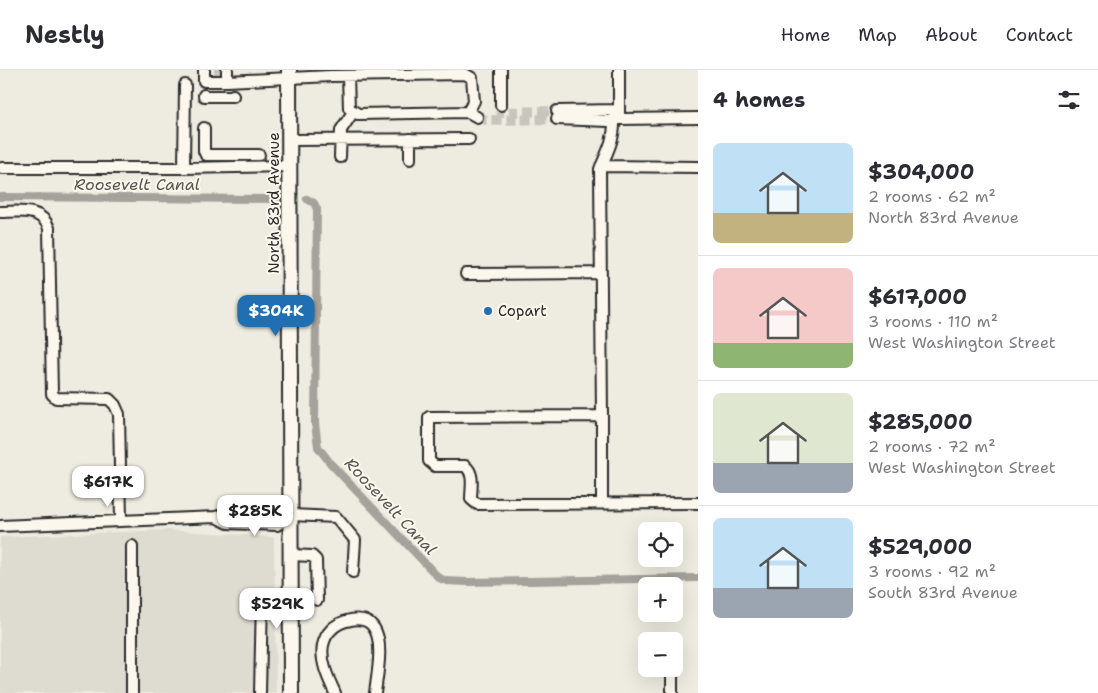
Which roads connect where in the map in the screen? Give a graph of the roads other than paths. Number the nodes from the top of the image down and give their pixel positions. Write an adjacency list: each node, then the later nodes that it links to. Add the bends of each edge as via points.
1 (501, 70): 8 (street)
2 (619, 70): 11 (street)
3 (289, 74): 4 (street); 5 (street); 16 (main road, North 83rd Avenue)
4 (253, 75): 6 (street)
5 (348, 76): 9 (street, via 349,108); 9 (street, via 465,74 472,78 473,115)
6 (219, 84)
7 (185, 85): 25 (street)
8 (501, 105)
9 (352, 112): 17 (street, via 340,130)
10 (557, 115): 11 (street)
11 (617, 116): 12 (street); 22 (street)
12 (698, 118)
13 (204, 128): 18 (street, via 206,155)
14 (410, 139): 15 (street); 17 (street); 20 (street)
15 (469, 139)
16 (290, 140): 17 (street); 21 (main road, North 83rd Avenue)
17 (340, 140): 19 (street)
18 (259, 155)
19 (340, 157)
20 (410, 159)
21 (290, 166): 25 (street); 32 (main road, North 83rd Avenue)
22 (601, 166): 23 (street); 27 (street)
23 (698, 166)
24 (2, 168): 25 (street)
25 (184, 168)
26 (0, 212): 33 (street, via 35,212 47,222 52,394 56,398 109,398 115,404 119,414)
27 (600, 273): 28 (street); 29 (street)
28 (466, 274)
29 (602, 416): 31 (street); 31 (street, via 429,417 429,461 436,466 466,466 472,472 471,500 477,504)
30 (698, 503): 31 (street)
31 (602, 504)
32 (291, 515): 33 (street, via 276,511 229,512 216,517); 36 (main road, North 83rd Avenue); 37 (street, via 336,517 355,540)
33 (121, 520): 34 (street)
34 (0, 526)
35 (132, 546): 41 (street)
36 (291, 555): 39 (street, via 312,556 316,560); 43 (main road, North 83rd Avenue)
37 (353, 572)
38 (262, 596): 42 (street)
39 (317, 600)
40 (672, 677): 46 (street)
41 (132, 693)
42 (260, 693)
43 (291, 693)
44 (335, 693): 45 (street, via 323,662 323,645 329,631 343,621 362,619 374,627 378,640)
45 (375, 693)
46 (672, 693)

